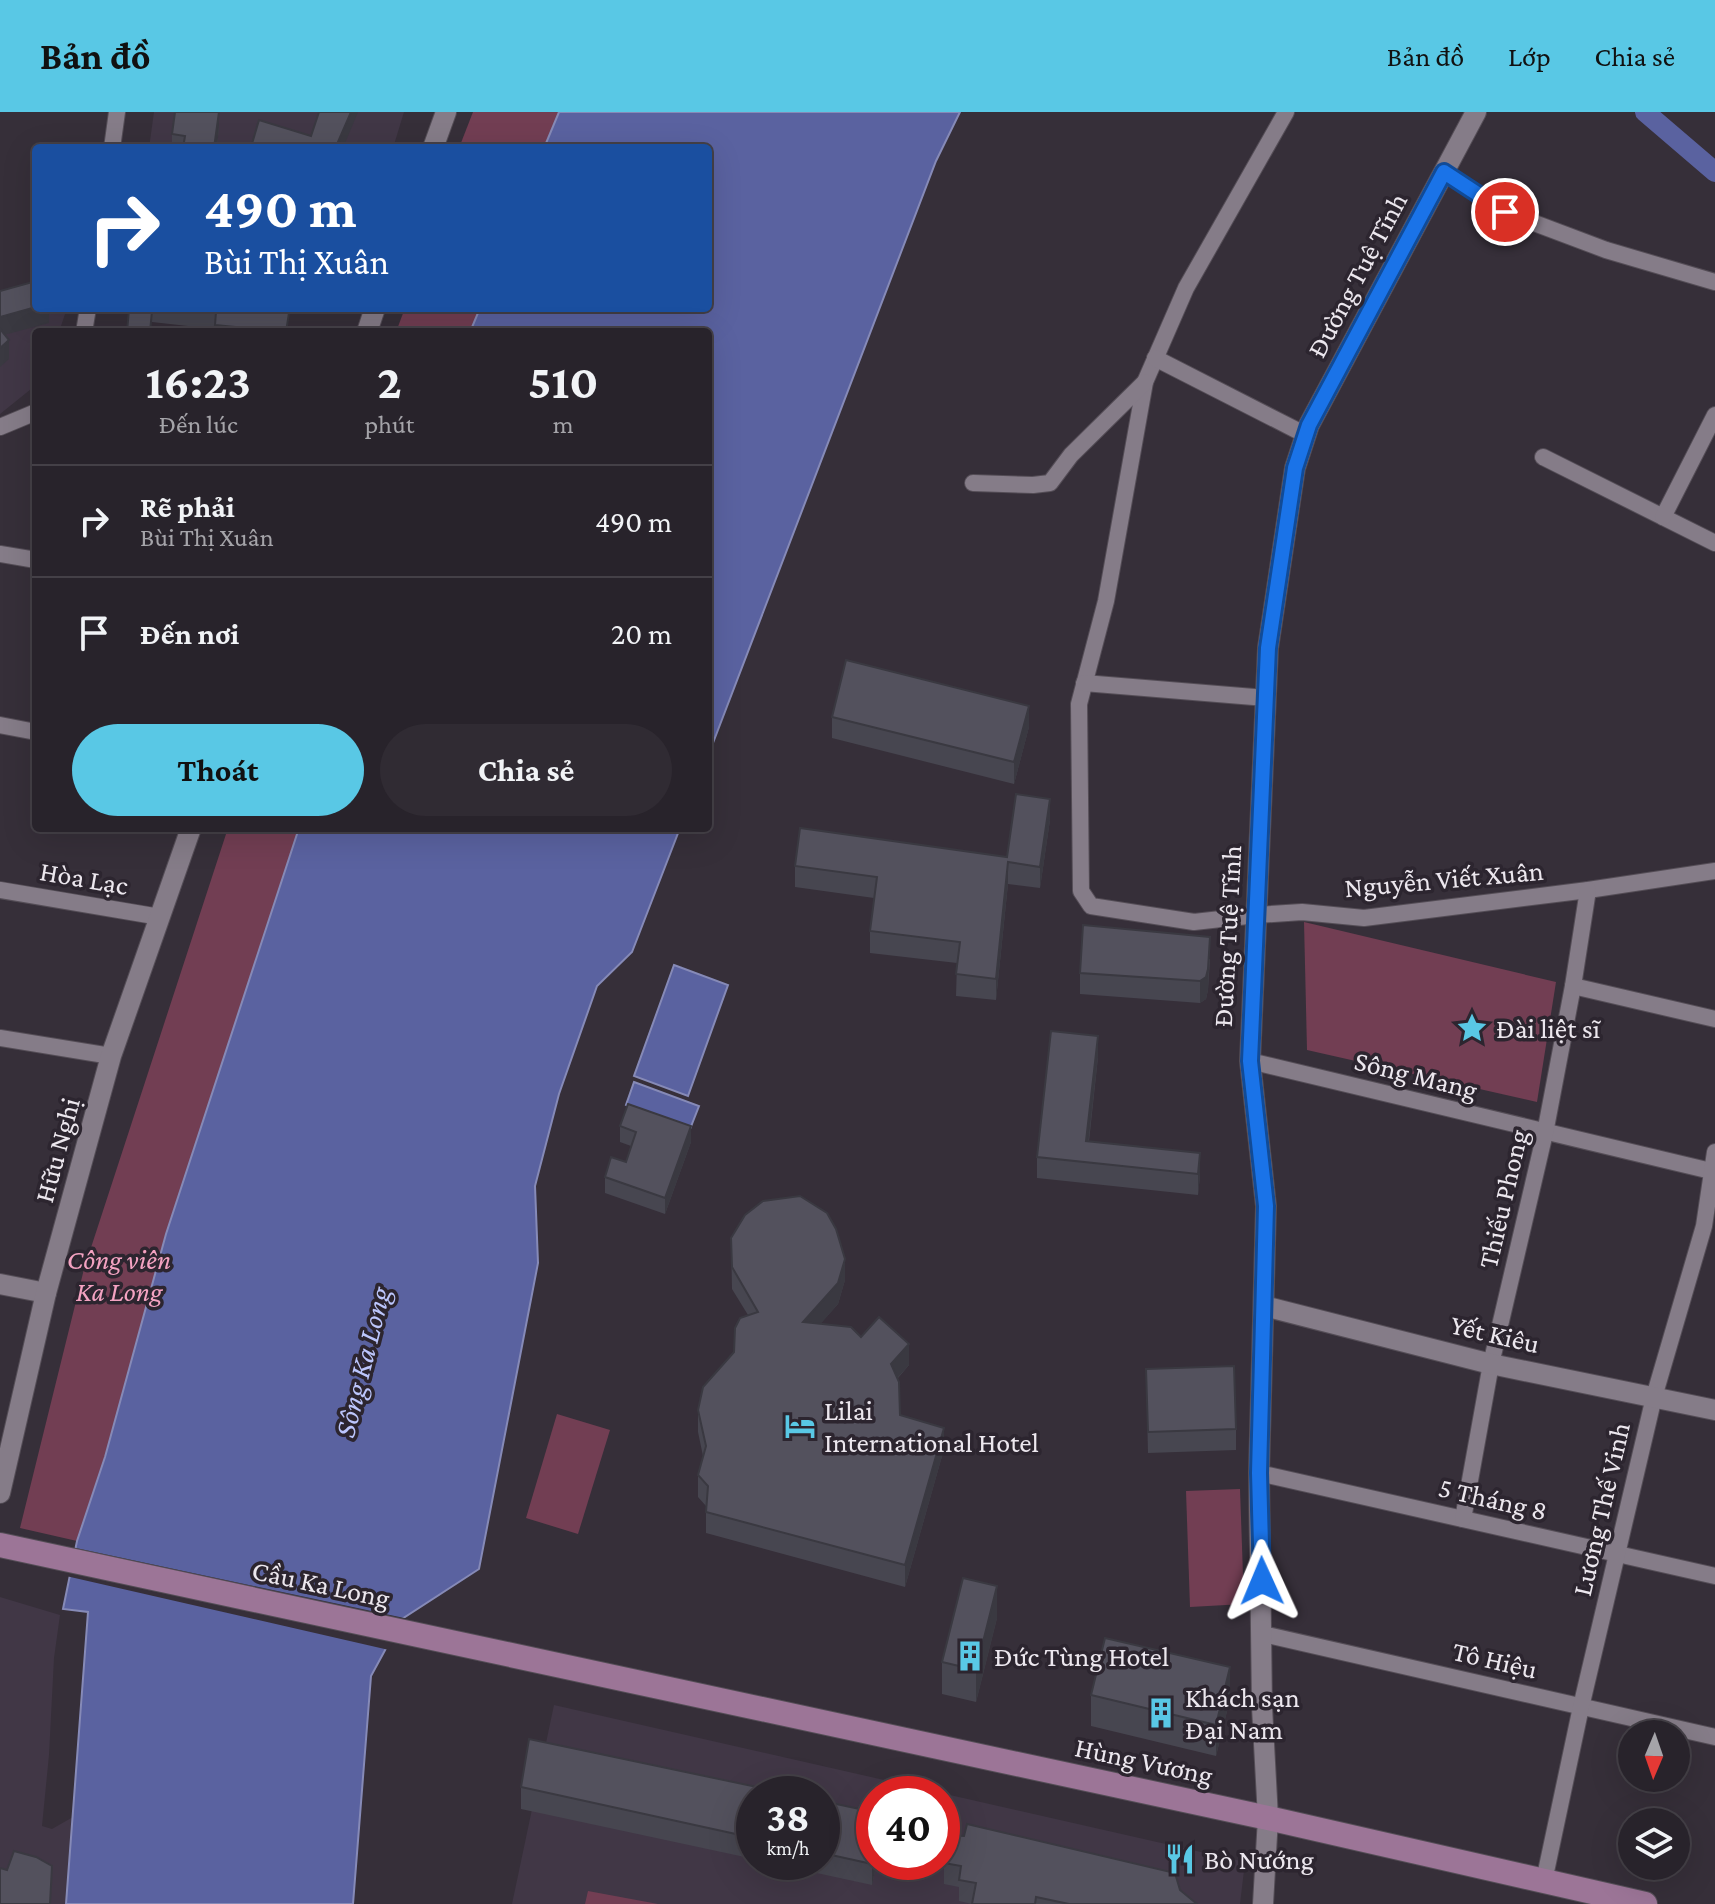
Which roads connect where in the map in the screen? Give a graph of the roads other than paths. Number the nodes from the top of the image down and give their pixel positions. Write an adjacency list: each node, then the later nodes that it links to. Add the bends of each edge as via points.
1 (117, 112): 5 (street)
2 (446, 112): 6 (street)
3 (1286, 112): 9 (street, via 1186,288)
4 (1476, 112): 7 (street, Đường Tuệ Tĩnh)
5 (113, 144)
6 (434, 144)
7 (1444, 172): 8 (street, via 1505,212 1606,250); 14 (street, Đường Tuệ Tĩnh)
8 (1715, 282)
9 (1155, 358): 10 (street); 14 (street)
10 (1145, 382): 16 (street, via 1050,483); 21 (street, Nguyễn Viết Xuân, via 1106,601)
11 (32, 414): 13 (street)
12 (1715, 415): 17 (street)
13 (0, 427)
14 (1306, 435): 22 (street, Đường Tuệ Tĩnh, via 1295,468 1268,648)
15 (1543, 457): 17 (street)
16 (973, 483)
17 (1663, 517): 18 (street)
18 (1715, 543)
19 (0, 554): 20 (street)
20 (32, 559)
21 (1084, 683): 22 (street); 29 (street, Nguyễn Viết Xuân, via 1079,704 1081,891 1091,906 1194,922)
22 (1266, 698): 29 (street, Đường Tuệ Tĩnh)
23 (0, 725): 24 (street)
24 (32, 731)
25 (190, 832): 30 (street, Hữu Nghị)
26 (1715, 871): 28 (street, Nguyễn Viết Xuân)
27 (0, 890): 30 (street, Hòa Lạc)
28 (1588, 890): 29 (street, Nguyễn Viết Xuân, via 1364,918 1302,912); 31 (street, Thiếu Phong)
29 (1257, 915): 35 (street, Đường Tuệ Tĩnh)
30 (160, 917): 34 (street, Hữu Nghị)
31 (1573, 986): 32 (street); 36 (street, Thiếu Phong)
32 (1715, 1019)
33 (0, 1038): 34 (street)
34 (111, 1056): 41 (street, Hữu Nghị)
35 (1250, 1061): 36 (street, Sông Mang); 42 (street, Đường Tuệ Tĩnh, via 1266,1206)
36 (1545, 1133): 38 (street, Sông Mang); 43 (street, Thiếu Phong)
37 (1715, 1152): 38 (street, Lương Thế Vinh)
38 (1711, 1171): 39 (street, Lương Thế Vinh)
39 (1710, 1227): 44 (street, Lương Thế Vinh)
40 (0, 1284): 41 (street)
41 (46, 1293): 47 (street, Hữu Nghị)
42 (1264, 1306): 43 (street, Yết Kiêu); 46 (street, Đường Tuệ Tĩnh)
43 (1491, 1364): 44 (street, Yết Kiêu); 48 (street, Thiếu Phong)
44 (1654, 1397): 45 (street, Yết Kiêu); 50 (street, Lương Thế Vinh)
45 (1715, 1410)
46 (1259, 1473): 48 (street, 5 Tháng 8); 52 (street, Đường Tuệ Tĩnh)
47 (0, 1493)
48 (1463, 1519): 50 (street, 5 Tháng 8)
49 (0, 1545): 53 (main road, Cầu Ka Long)
50 (1618, 1554): 51 (street, 5 Tháng 8); 54 (street, Lương Thế Vinh)
51 (1715, 1576)
52 (1263, 1634): 54 (street, Tô Hiệu); 56 (street, Đường Tuệ Tĩnh)
53 (629, 1681): 56 (main road, Hùng Vương)
54 (1581, 1707): 55 (street, Tô Hiệu); 57 (street, Lương Thế Vinh)
55 (1715, 1737)
56 (1268, 1818): 57 (main road, Hùng Vương); 58 (street, Đường Tuệ Tĩnh)
57 (1544, 1881): 59 (main road, Hùng Vương)
58 (1263, 1904)
59 (1645, 1904)

